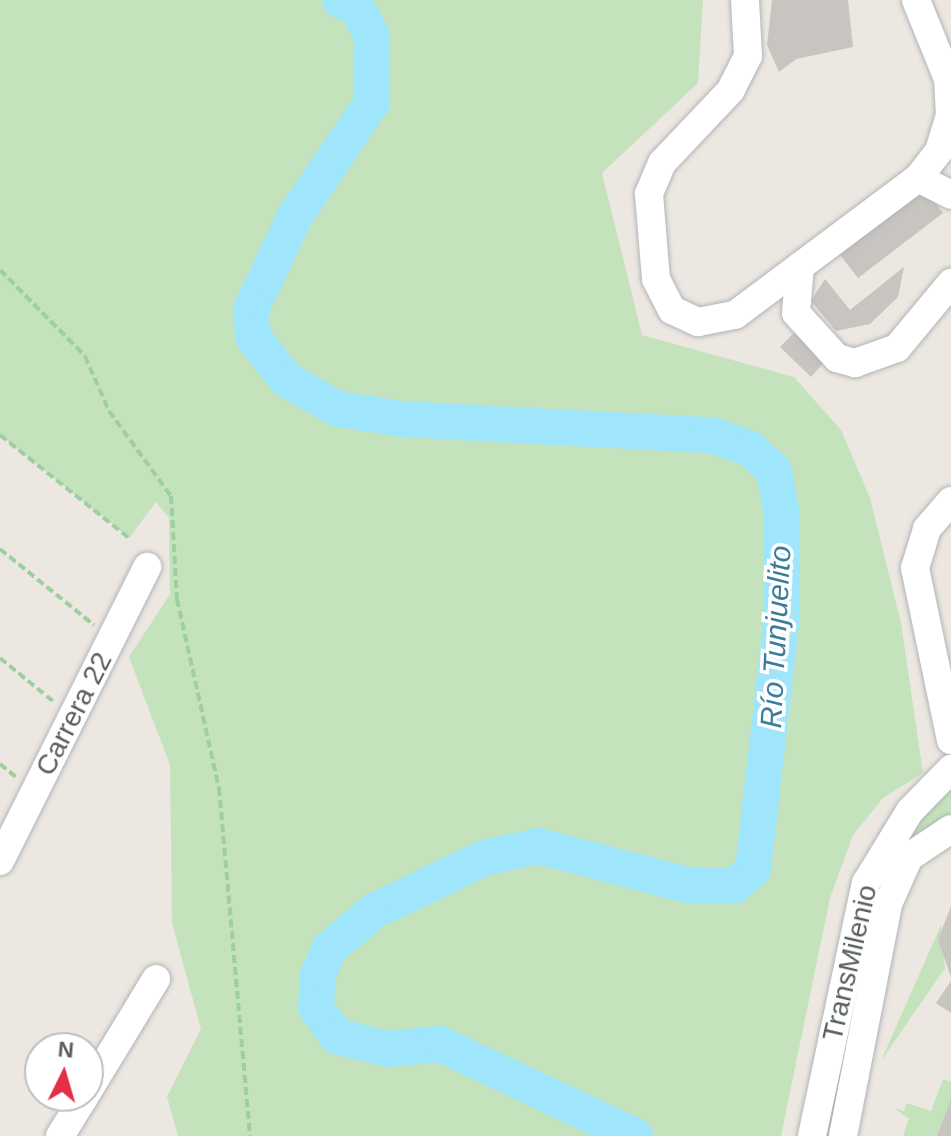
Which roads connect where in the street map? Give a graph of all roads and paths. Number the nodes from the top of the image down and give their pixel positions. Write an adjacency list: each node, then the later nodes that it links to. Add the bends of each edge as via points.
1 (745, 0): 5 (street, via 750,26 743,67 653,178 648,235 656,279 672,310 718,321)
2 (916, 0): 3 (street, via 948,79 950,116 939,151)
3 (918, 178): 4 (street); 5 (street)
4 (951, 195)
5 (800, 266): 7 (street, via 796,313 837,358 855,363 897,348)
6 (0, 270): 24 (path, via 85,356 109,411 171,496 177,599 219,788)
7 (951, 283)
8 (0, 435): 10 (path)
9 (951, 501): 16 (street, via 927,529 915,568)
10 (129, 538)
11 (0, 549): 13 (path)
12 (147, 567): 13 (street, Carrera 22)
13 (111, 639): 15 (street, Carrera 22)
14 (0, 658): 15 (path)
15 (72, 717): 19 (street, Carrera 22)
16 (951, 740)
17 (951, 769): 25 (street, TransMilenio, via 910,811 866,883)
18 (951, 829): 26 (street, TransMilenio, via 909,857 888,904)
19 (0, 861)
20 (156, 979): 21 (street)
21 (104, 1064)
22 (75, 1112): 23 (street)
23 (60, 1136)
24 (250, 1136)
25 (812, 1136)
26 (843, 1136)

